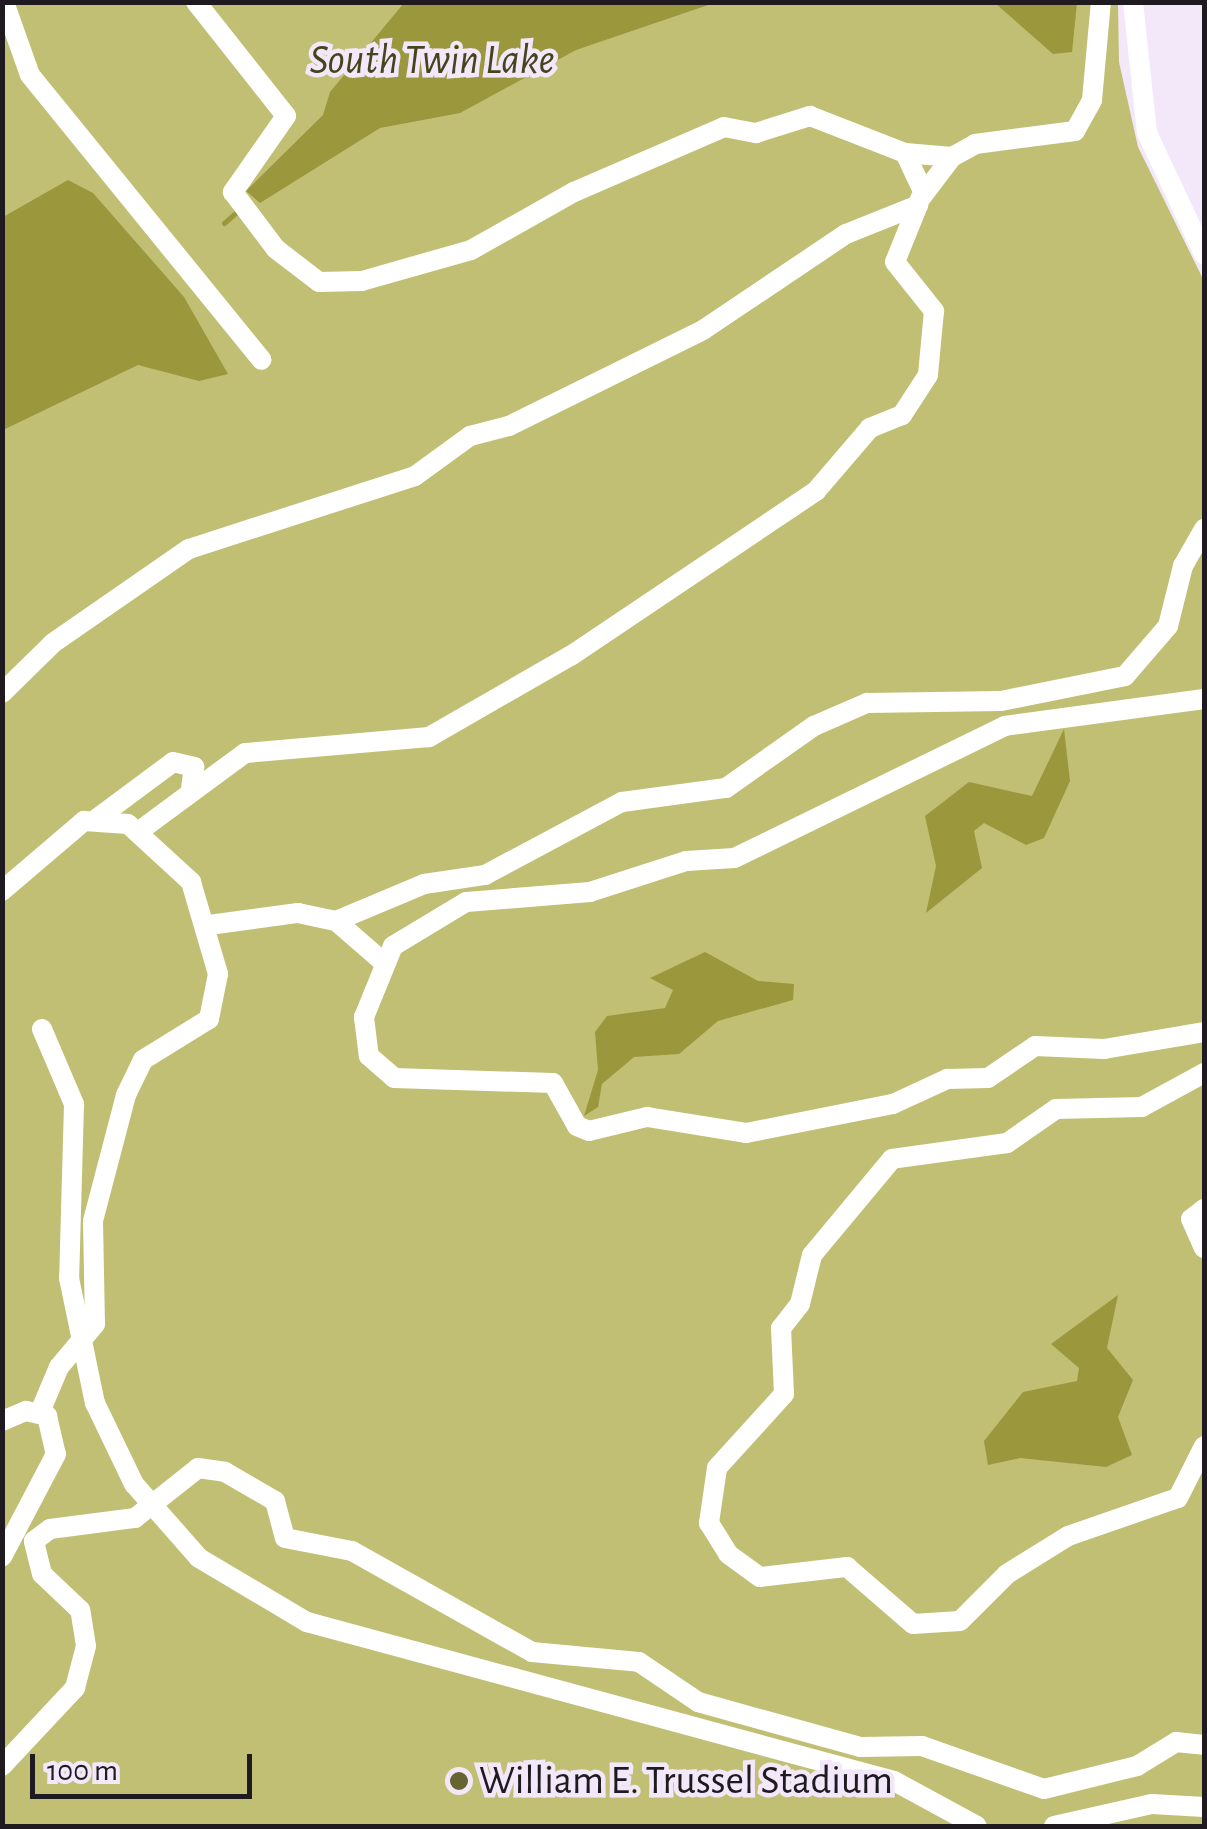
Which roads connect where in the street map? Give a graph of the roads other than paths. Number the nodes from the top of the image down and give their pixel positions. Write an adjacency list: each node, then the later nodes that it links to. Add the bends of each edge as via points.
1 (196, 2): 5 (street, via 286,116 233,192 305,276 335,284 471,250 574,192 724,127 756,133 810,116)
2 (1101, 2): 6 (street, via 1092,100 1075,132 975,144)
3 (1133, 2): 8 (street, via 1140,110)
4 (2, 5): 10 (street, via 30,75)
5 (905, 153): 6 (street); 7 (street)
6 (952, 156): 7 (street)
7 (921, 198): 12 (street, via 846,234 703,330 510,426 470,436 415,476 189,549 52,642); 15 (street, via 895,262 934,311 928,375 902,415 870,428 816,491 570,656 428,737 275,748)
8 (1199, 230): 9 (street)
9 (1204, 254)
10 (262, 360)
11 (1204, 529): 20 (street, via 1183,566 1168,626 1125,676 1001,700 867,703 814,726 726,788 622,802 485,874 424,884)
12 (2, 693)
13 (1204, 699): 22 (street, via 1005,726 864,788 776,843 590,892 466,902 427,918)
14 (187, 761): 15 (street); 16 (street); 17 (street, via 153,774)
15 (225, 765): 16 (street)
16 (191, 789): 18 (street)
17 (95, 820): 18 (street); 19 (street, via 62,834)
18 (138, 832): 21 (street, via 191,882)
19 (2, 890)
20 (336, 922): 21 (street, via 298,912); 22 (street)
21 (209, 925): 28 (street, via 218,1002 209,1019 143,1060 126,1095 93,1220 95,1324)
22 (382, 961): 24 (street, via 364,1017 369,1056 394,1078 553,1083 576,1126 589,1131 647,1117 746,1133 893,1104 947,1079 988,1078 1034,1046 1104,1050)
23 (42, 1029): 28 (street, via 74,1104 66,1234)
24 (1204, 1032)
25 (1204, 1073): 31 (street, via 1142,1106 1056,1109 1007,1143 892,1158 812,1255 800,1304 781,1328 784,1394 717,1468 709,1523 728,1554 760,1577 847,1567 913,1624 960,1622 1007,1574 1068,1536 1178,1498)
26 (1204, 1209): 27 (street, via 1191,1218 1193,1239)
27 (1204, 1248)
28 (78, 1338): 29 (street); 32 (street, via 104,1426)
29 (40, 1412): 30 (street); 33 (street, via 55,1431 56,1454)
30 (2, 1420)
31 (1204, 1446)
32 (149, 1506): 34 (street, via 198,1468 225,1472 275,1501 285,1538 352,1551 532,1652 639,1662 698,1702 860,1747 922,1746 1044,1789 1137,1766 1176,1742); 35 (street, via 104,1528 50,1529 34,1542 42,1574 80,1610 86,1646 75,1688); 37 (street, via 218,1573 307,1622 894,1781)
33 (2, 1557)
34 (1204, 1746)
35 (2, 1766)
36 (1204, 1807): 38 (street, via 1152,1804)
37 (977, 1826)
38 (1054, 1826)

